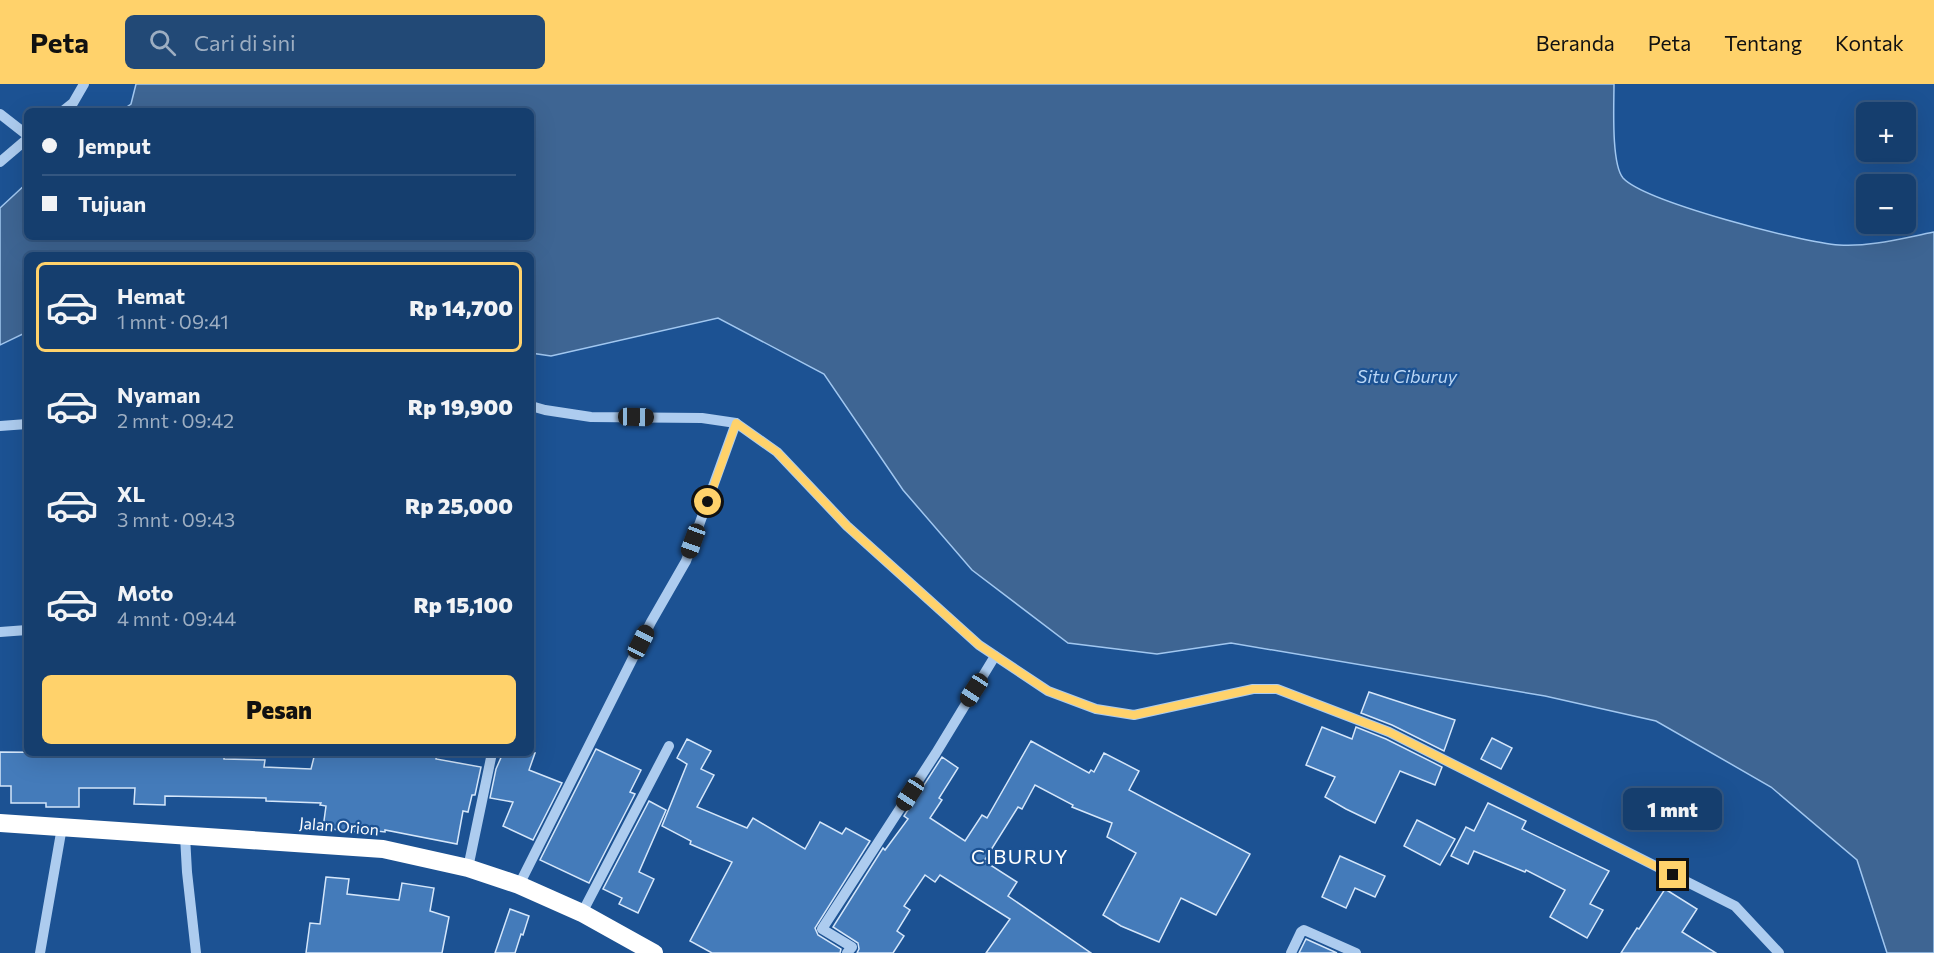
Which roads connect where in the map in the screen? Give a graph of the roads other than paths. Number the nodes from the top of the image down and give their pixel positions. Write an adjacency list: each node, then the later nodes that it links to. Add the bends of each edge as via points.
1 (84, 84): 2 (street)
2 (67, 108)
3 (0, 114): 4 (street)
4 (24, 134)
5 (24, 140): 6 (street)
6 (0, 162)
7 (534, 407): 8 (street, via 591,417 702,418)
8 (736, 423): 13 (street, via 777,452 847,526); 20 (street, via 686,561 651,622)
9 (24, 424): 10 (street)
10 (0, 426)
11 (24, 630): 12 (street)
12 (0, 632)
13 (995, 656): 25 (street, via 822,929 852,947); 28 (street, via 1048,691 1096,709 1134,715 1253,689 1288,693 1389,732 1735,906)
14 (669, 746): 21 (street)
15 (491, 756): 19 (street)
16 (0, 823): 17 (highway, Jalan Orion)
17 (62, 827): 18 (highway, Jalan Orion); 23 (street)
18 (185, 836): 19 (highway, Jalan Orion, via 383,849); 24 (street)
19 (468, 868): 20 (highway, Jalan Orion)
20 (519, 885): 21 (highway, Jalan Orion)
21 (582, 913): 22 (highway, Jalan Orion)
22 (647, 951)
23 (39, 953)
24 (196, 953)
25 (847, 953)
26 (1291, 953): 27 (street, via 1305,930)
27 (1356, 953)
28 (1779, 953)

